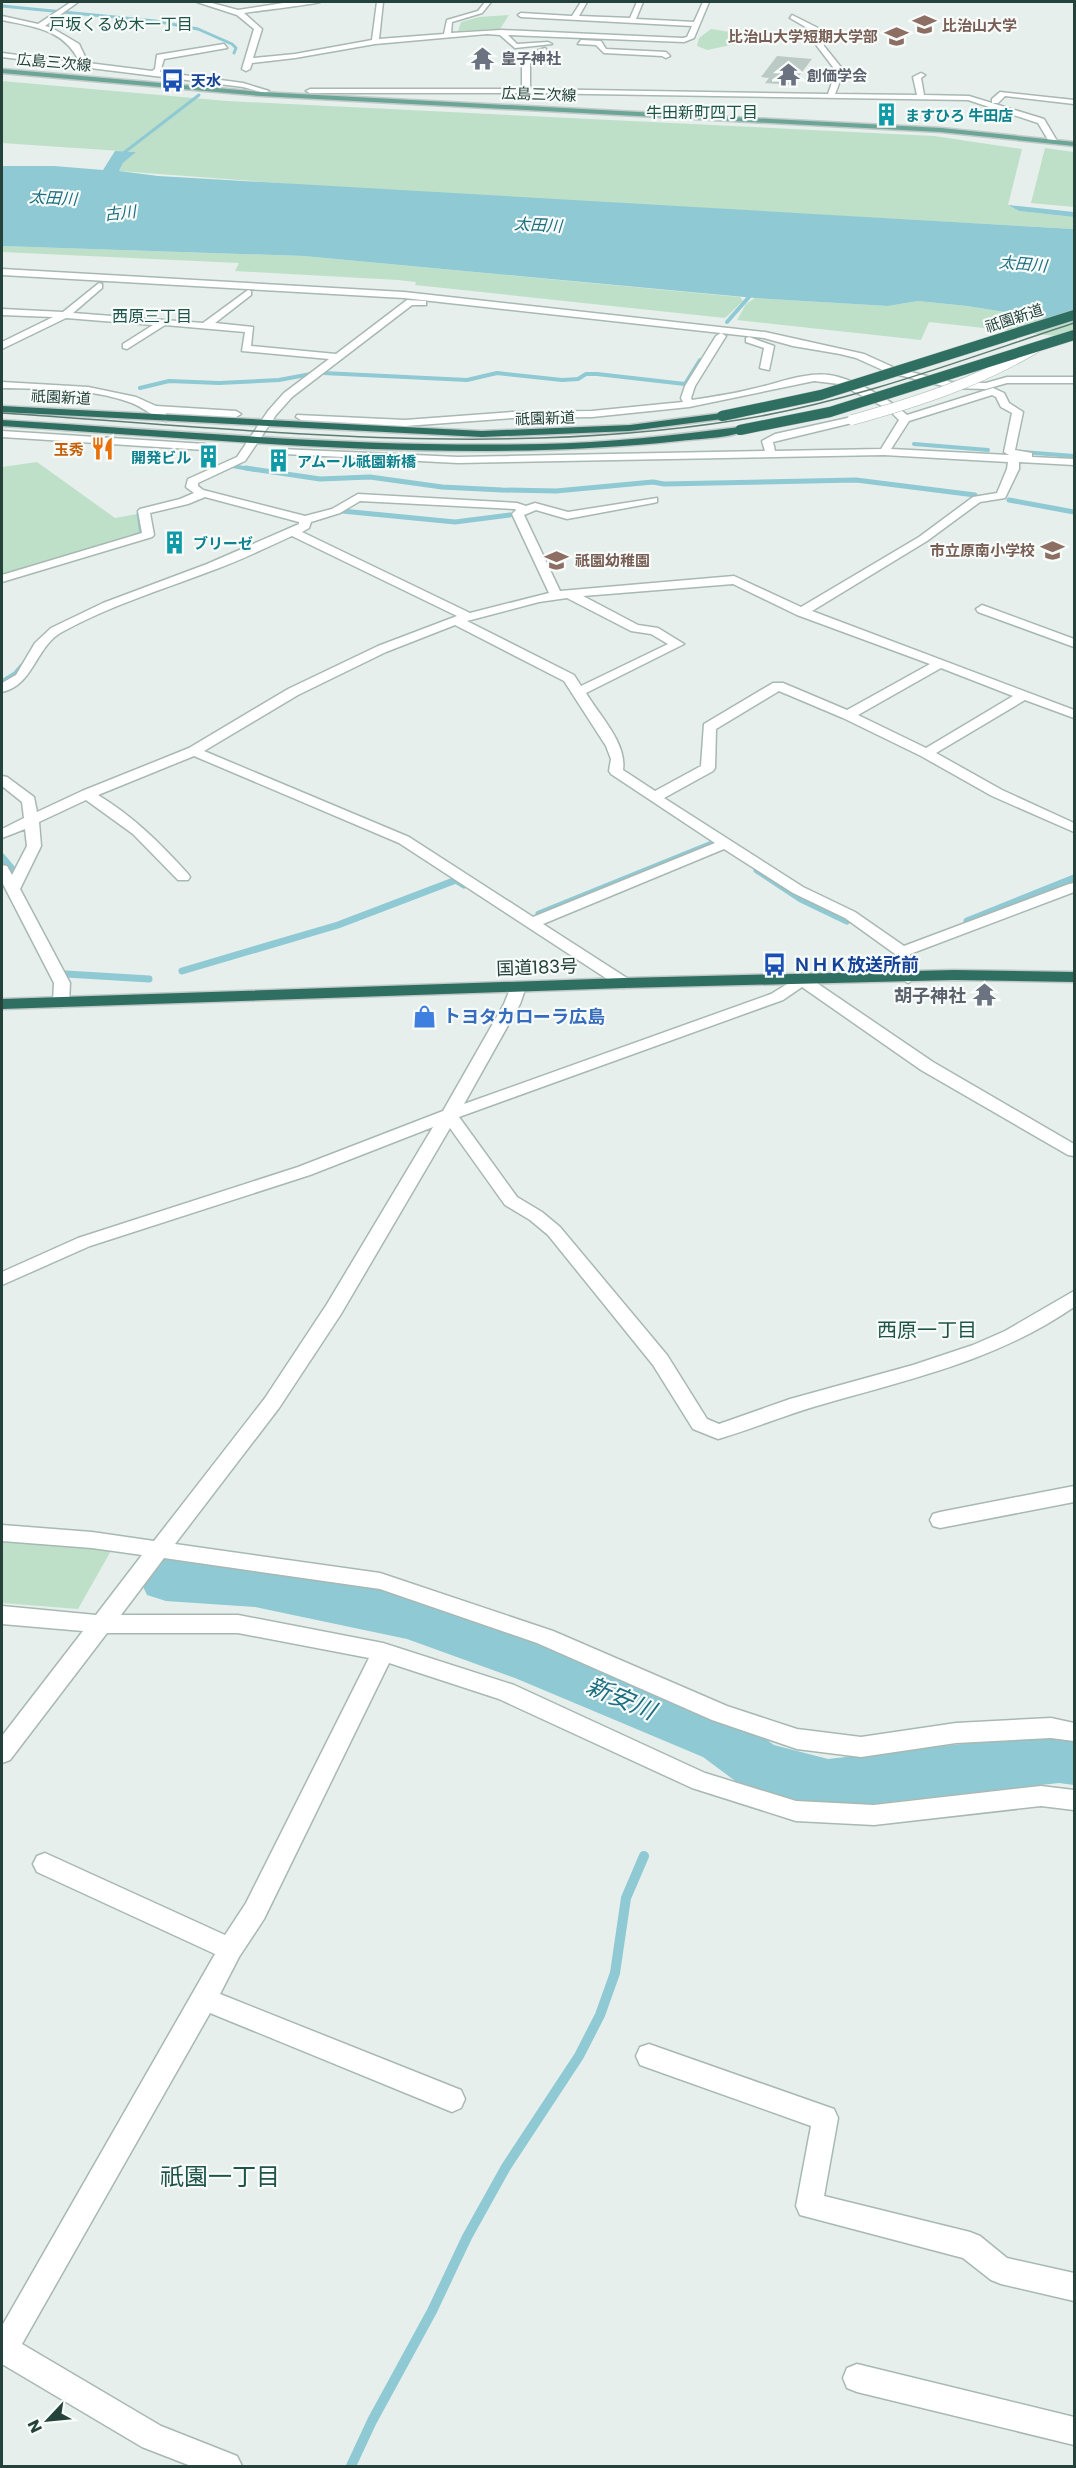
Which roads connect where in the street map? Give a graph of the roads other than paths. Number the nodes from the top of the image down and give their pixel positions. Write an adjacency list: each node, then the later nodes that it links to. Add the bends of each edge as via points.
1 (75, 2): 16 (street)
2 (200, 2): 9 (street)
3 (316, 2): 9 (street)
4 (380, 2): 19 (street)
5 (488, 2): 18 (street, via 480,12 449,21)
6 (584, 2): 13 (street)
7 (640, 2): 14 (street)
8 (706, 2): 15 (street)
9 (234, 12): 26 (street, via 258,29)
10 (521, 15): 13 (street)
11 (792, 17): 36 (street, via 819,32 820,49 840,71)
12 (2, 18): 16 (street)
13 (574, 18): 14 (street)
14 (632, 21): 15 (street)
15 (696, 24): 17 (street, via 690,38 676,40)
16 (40, 26): 27 (street, via 76,46)
17 (501, 32): 18 (street); 20 (street, via 514,46)
18 (447, 35): 19 (street)
19 (375, 42): 26 (street)
20 (578, 42): 21 (street); 25 (street, via 598,43 604,51)
21 (568, 44)
22 (224, 46): 29 (street, via 160,57 159,70)
23 (558, 47): 33 (street, via 526,56)
24 (2, 55): 27 (street)
25 (666, 56)
26 (248, 61): 34 (street, via 246,69 267,86)
27 (85, 65): 29 (street)
28 (2, 69): 34 (main road, 広島三次線)
29 (153, 74): 34 (street, via 243,85)
30 (921, 75): 37 (street, via 917,77)
31 (310, 91): 32 (street)
32 (443, 91): 33 (street); 35 (street)
33 (526, 91): 36 (street)
34 (263, 93): 35 (main road, 広島三次線); 40 (main road, 広島三次線, via 807,121)
35 (361, 96): 40 (main road, 広島三次線, via 808,117)
36 (831, 96): 37 (street)
37 (921, 97): 40 (street, via 969,98 1002,107 1041,121)
38 (995, 101): 39 (street, via 1003,94)
39 (1074, 102)
40 (1052, 139): 41 (main road, 広島三次線)
41 (1074, 141)
42 (2, 272): 57 (street, via 404,296 765,335 851,354 891,370 951,385)
43 (2, 281): 46 (street, via 99,286)
44 (248, 293): 49 (street)
45 (2, 312): 46 (street)
46 (65, 315): 48 (street); 52 (street)
47 (1074, 315): 73 (highway, 祇園新道, bridge, via 821,395 722,416 630,428)
48 (162, 323): 49 (street); 53 (street)
49 (205, 326): 55 (street, via 250,329 246,349)
50 (721, 336): 55 (street, via 410,302); 56 (street, via 769,346); 61 (street, via 690,386 686,398)
51 (1073, 336): 54 (highway, 祇園新道, bridge)
52 (2, 346)
53 (127, 346)
54 (1037, 347): 76 (highway, 祇園新道, bridge, via 830,412 740,430 567,447); 80 (street, bridge, via 1018,360 905,406 767,441)
55 (338, 357): 70 (street, via 288,395)
56 (765, 368)
57 (1074, 380)
58 (2, 385): 63 (street, via 118,395)
59 (1074, 386): 60 (street, via 1036,384)
60 (993, 391): 68 (street); 83 (street, via 1005,405 1018,412 1009,452)
61 (689, 404): 66 (street, via 591,414); 68 (street, via 829,378 892,406)
62 (2, 409): 67 (highway, 祇園新道)
63 (156, 409): 64 (street); 67 (street)
64 (236, 414)
65 (301, 417): 66 (street, via 405,423)
66 (477, 417): 73 (street)
67 (166, 418): 70 (highway, 祇園新道)
68 (905, 419): 79 (street)
69 (2, 423): 71 (highway, 祇園新道)
70 (263, 424): 73 (highway, 祇園新道); 74 (street)
71 (156, 432): 74 (highway, 祇園新道); 75 (street)
72 (2, 434): 75 (street)
73 (482, 434)
74 (255, 438): 76 (highway, 祇園新道); 85 (street, via 238,461 192,482 194,489)
75 (121, 441): 77 (street)
76 (385, 446): 81 (street, via 395,454)
77 (205, 447)
78 (285, 451): 81 (street)
79 (884, 452): 80 (street); 82 (street)
80 (771, 454): 81 (street)
81 (416, 459)
82 (1013, 459): 83 (street); 93 (street, via 1013,469 1001,496 977,499 923,539)
83 (1052, 461): 84 (street)
84 (1074, 462)
85 (204, 494): 88 (street); 90 (street, via 144,511 148,535)
86 (653, 500): 87 (street, via 567,516 535,506)
87 (524, 510): 88 (street, via 517,506 358,497 336,511); 91 (street, via 518,514)
88 (305, 520): 89 (street, via 305,526)
89 (292, 532): 94 (street); 97 (street, via 107,606 55,631 39,646 21,677)
90 (2, 579)
91 (562, 595): 93 (street, via 734,580); 94 (street); 98 (street, via 678,644)
92 (982, 609): 95 (street)
93 (801, 612): 96 (street)
94 (463, 619): 98 (street, via 569,678); 102 (street, via 382,649 293,692)
95 (1074, 643)
96 (940, 664): 99 (street); 101 (street)
97 (2, 688)
98 (578, 692): 106 (street, via 613,746 618,759 616,771)
99 (1024, 695): 100 (street); 103 (street)
100 (1074, 714)
101 (848, 715): 103 (street); 106 (street, via 778,686 709,727 708,768)
102 (194, 751): 105 (street); 115 (street, via 405,840)
103 (926, 753): 108 (street, via 997,793)
104 (2, 780): 107 (street, via 29,801)
105 (87, 794): 107 (street); 112 (street, via 144,833)
106 (656, 797): 110 (street)
107 (32, 818): 109 (street); 114 (street, via 34,846)
108 (1074, 828)
109 (2, 834)
110 (726, 843): 115 (street); 116 (street, via 798,890 850,915)
111 (2, 869): 114 (street)
112 (183, 877)
113 (1074, 887): 116 (street)
114 (13, 888): 122 (street, via 62,983)
115 (531, 922): 120 (street)
116 (902, 952): 118 (street)
117 (1074, 977): 118 (highway, 国道183号)
118 (908, 978): 119 (highway, 国道183号)
119 (802, 980): 120 (highway, 国道183号); 124 (street, via 777,997); 125 (street, via 927,1066)
120 (624, 983): 121 (highway, 国道183号)
121 (518, 987): 122 (highway, 国道183号); 124 (street)
122 (61, 1002): 123 (highway, 国道183号)
123 (2, 1004)
124 (449, 1114): 126 (street, via 304,1171 84,1242); 127 (street, via 511,1201 554,1231 660,1360 700,1424 718,1432 808,1401 981,1352 1053,1314); 131 (street, via 334,1309 278,1394)
125 (1074, 1151)
126 (2, 1279)
127 (1074, 1298)
128 (1074, 1494): 129 (street)
129 (940, 1520)
130 (2, 1533): 131 (street)
131 (161, 1549): 133 (street); 135 (street, via 380,1581 545,1636 720,1713 797,1739 861,1747 956,1733 1051,1728)
132 (2, 1615): 133 (street)
133 (101, 1624): 134 (street, via 238,1624); 136 (street)
134 (383, 1652): 137 (street, via 506,1692 700,1781 796,1811 874,1815 1041,1796); 139 (street, via 255,1911)
135 (1074, 1732)
136 (2, 1753)
137 (1074, 1800)
138 (45, 1864): 139 (street)
139 (230, 1949): 140 (street)
140 (204, 1999): 142 (street); 144 (street)
141 (649, 2056): 143 (street, via 825,2118 809,2206 970,2247 1001,2270)
142 (452, 2099)
143 (1074, 2287)
144 (3, 2349): 147 (street, via 152,2437)
145 (857, 2378): 146 (street)
146 (1074, 2431)
147 (228, 2466)

